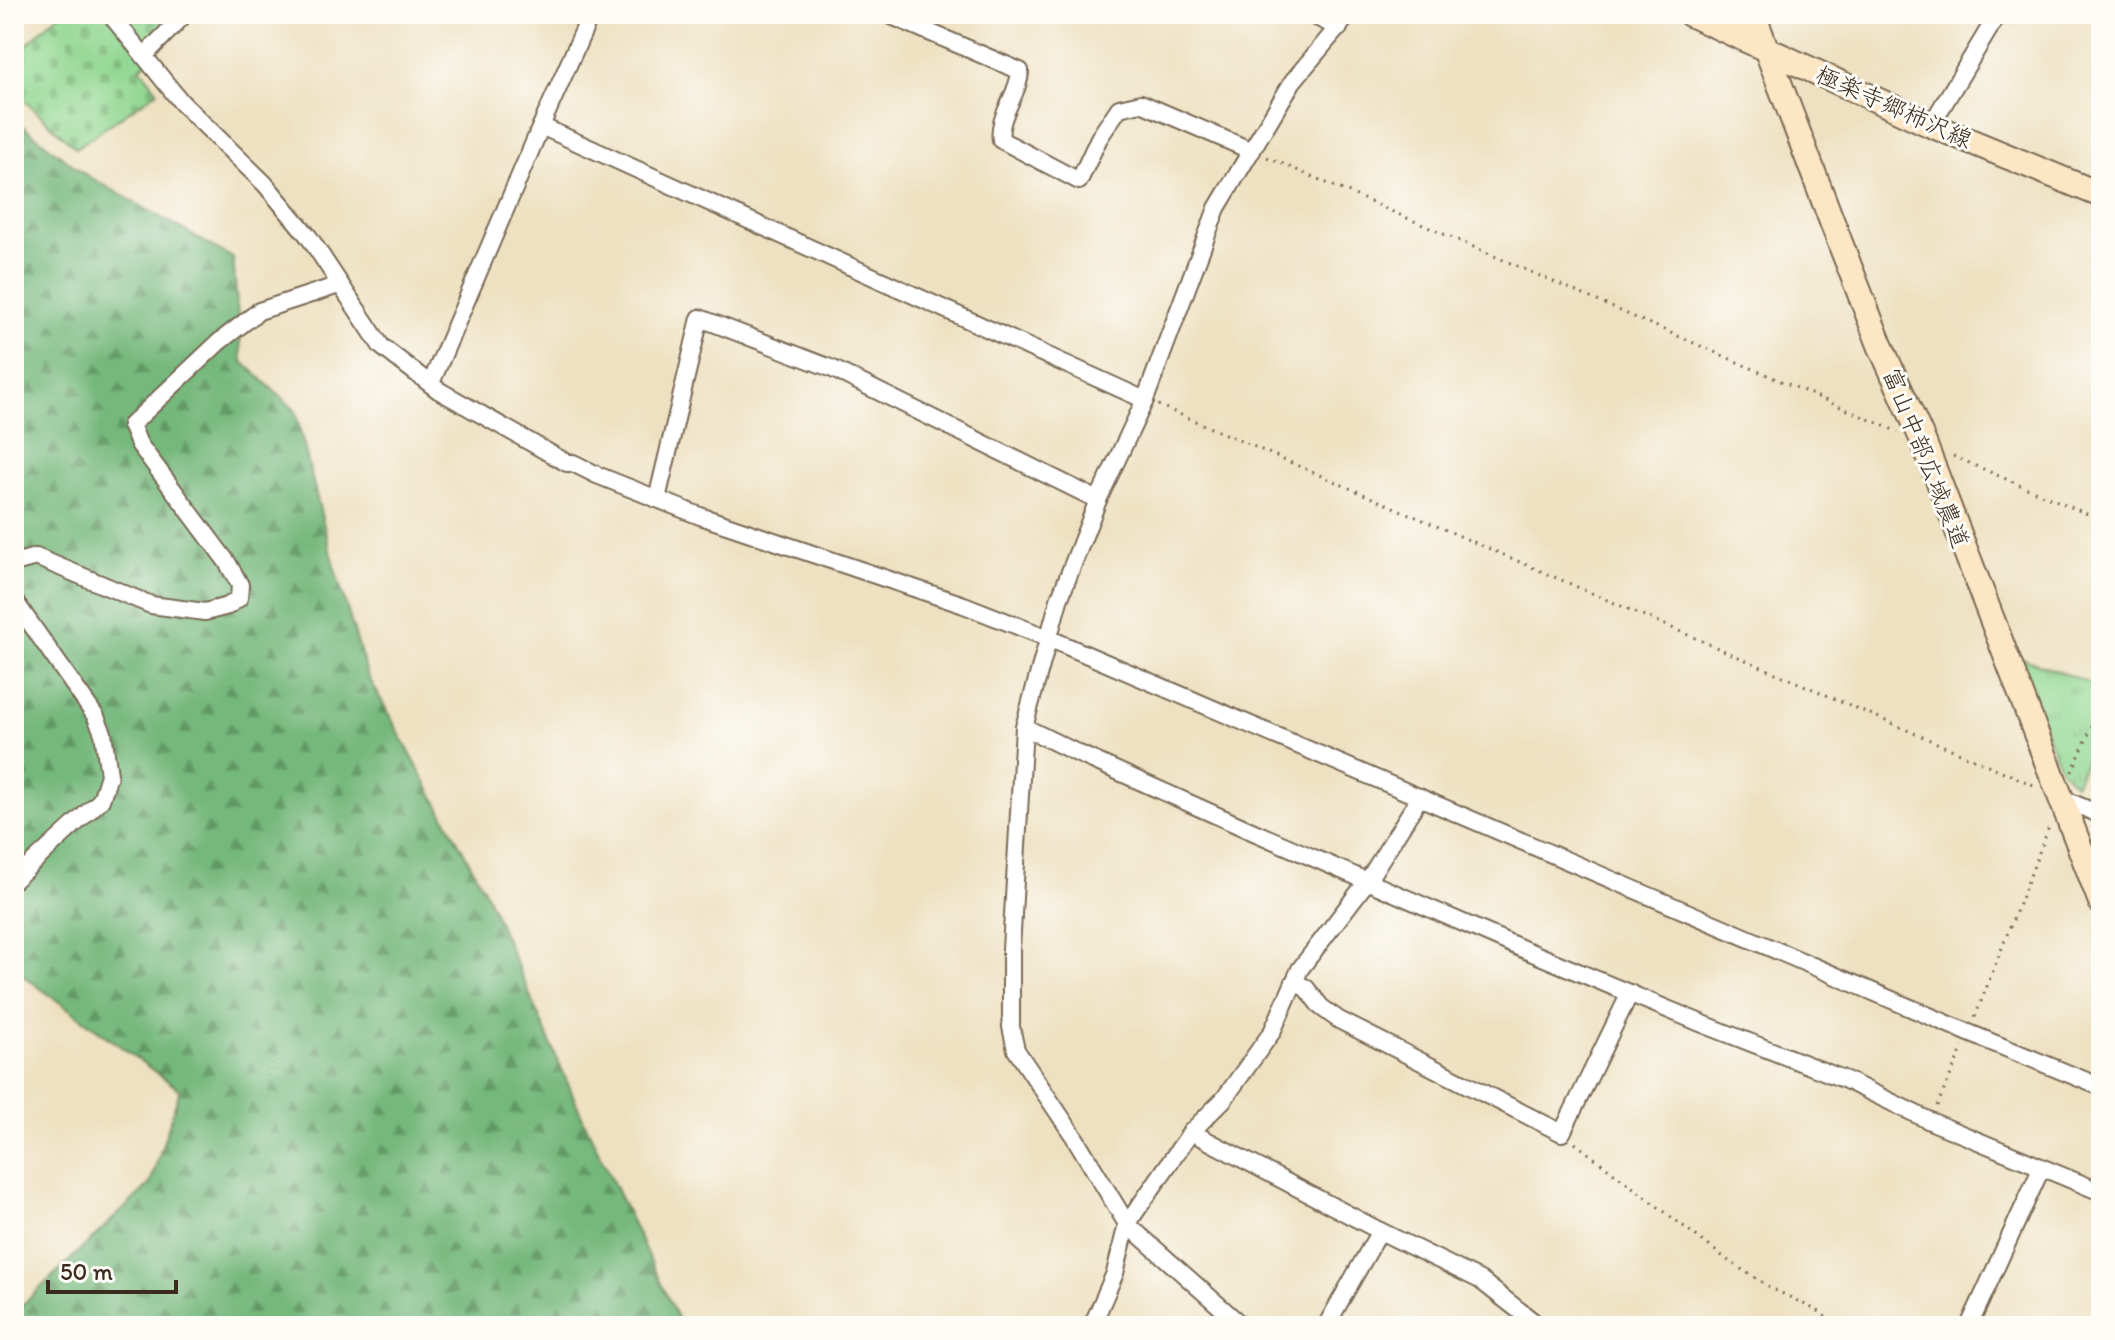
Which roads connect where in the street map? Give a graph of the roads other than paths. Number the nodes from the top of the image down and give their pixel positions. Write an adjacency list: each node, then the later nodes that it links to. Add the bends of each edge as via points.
1 (110, 14): 11 (street)
2 (185, 14): 11 (street)
3 (591, 14): 13 (street)
4 (887, 14): 14 (street, via 1020,71 999,130 1001,140 1079,181 1119,108 1141,103)
5 (1310, 14): 9 (street)
6 (1690, 14): 10 (street, 極楽寺郷柿沢線)
7 (1753, 14): 10 (street, 富山中部広域農道)
8 (1998, 14): 12 (street)
9 (1344, 21): 14 (street, via 1293,81)
10 (1765, 49): 12 (street, 極楽寺郷柿沢線); 26 (street, 富山中部広域農道)
11 (144, 56): 16 (street, via 182,103 265,184 309,237)
12 (1931, 125): 15 (street, 極楽寺郷柿沢線)
13 (541, 126): 17 (street); 18 (street)
14 (1252, 151): 18 (street, via 1217,208)
15 (2101, 195)
16 (339, 285): 17 (street, via 381,346); 21 (street, via 259,311 131,425 139,444 227,562 240,585 239,598 205,612 151,605 36,557)
17 (431, 383): 19 (street, via 567,463)
18 (1145, 400): 20 (street)
19 (657, 499): 20 (street, via 700,318 833,369); 23 (street)
20 (1098, 500): 23 (street)
21 (14, 563)
22 (14, 600): 28 (street, via 96,717 109,775 101,800)
23 (1048, 638): 24 (street); 25 (street)
24 (1024, 727): 29 (street); 37 (street, via 1011,1027 1016,1050)
25 (1420, 797): 29 (street); 33 (street)
26 (2061, 798): 27 (street); 30 (street, 富山中部広域農道)
27 (2101, 815)
28 (14, 880)
29 (1368, 880): 31 (street); 32 (street)
30 (2101, 902)
31 (1294, 982): 32 (street, via 1339,1020 1562,1133); 34 (street, via 1272,1032 1224,1099)
32 (1630, 993): 35 (street, via 1846,1080)
33 (2101, 1087)
34 (1191, 1132): 37 (street); 38 (street)
35 (2041, 1169): 36 (street); 43 (street)
36 (2101, 1192)
37 (1127, 1224): 39 (street, via 1115,1273); 40 (street)
38 (1380, 1231): 41 (street); 42 (street, via 1480,1280)
39 (1092, 1326)
40 (1242, 1326)
41 (1326, 1326)
42 (1539, 1326)
43 (1969, 1326)

